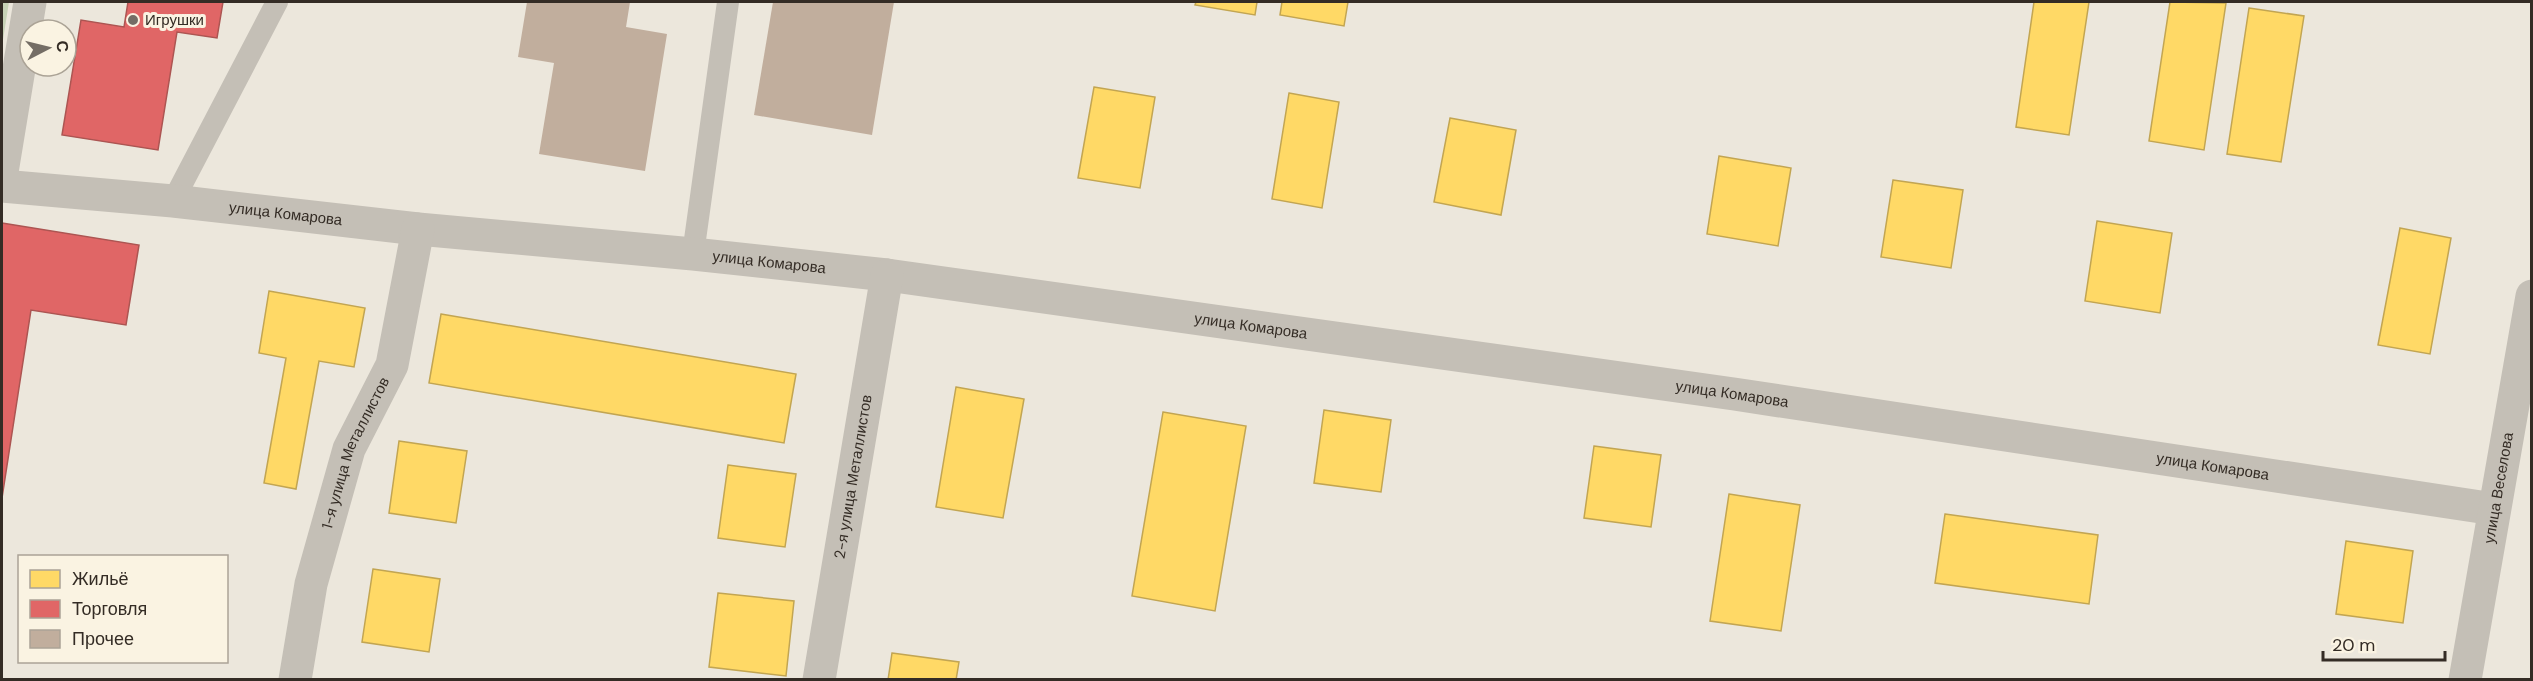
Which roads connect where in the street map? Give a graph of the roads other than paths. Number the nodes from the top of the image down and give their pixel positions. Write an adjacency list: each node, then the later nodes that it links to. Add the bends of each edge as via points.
1 (30, 2): 4 (street)
2 (277, 2): 6 (lane)
3 (728, 2): 8 (lane)
4 (2, 172)
5 (2, 186): 6 (street, улица Комарова)
6 (173, 201): 7 (street, улица Комарова)
7 (418, 230): 8 (street, улица Комарова); 12 (street, 1-я улица Металлистов, via 392,365 349,449 311,584)
8 (693, 254): 9 (street, улица Комарова)
9 (887, 275): 11 (street, улица Комарова, via 1734,394); 13 (street, 2-я улица Металлистов)
10 (2532, 296): 11 (street, улица Веселова)
11 (2494, 509): 14 (street, улица Веселова)
12 (295, 680)
13 (819, 680)
14 (2465, 680)

